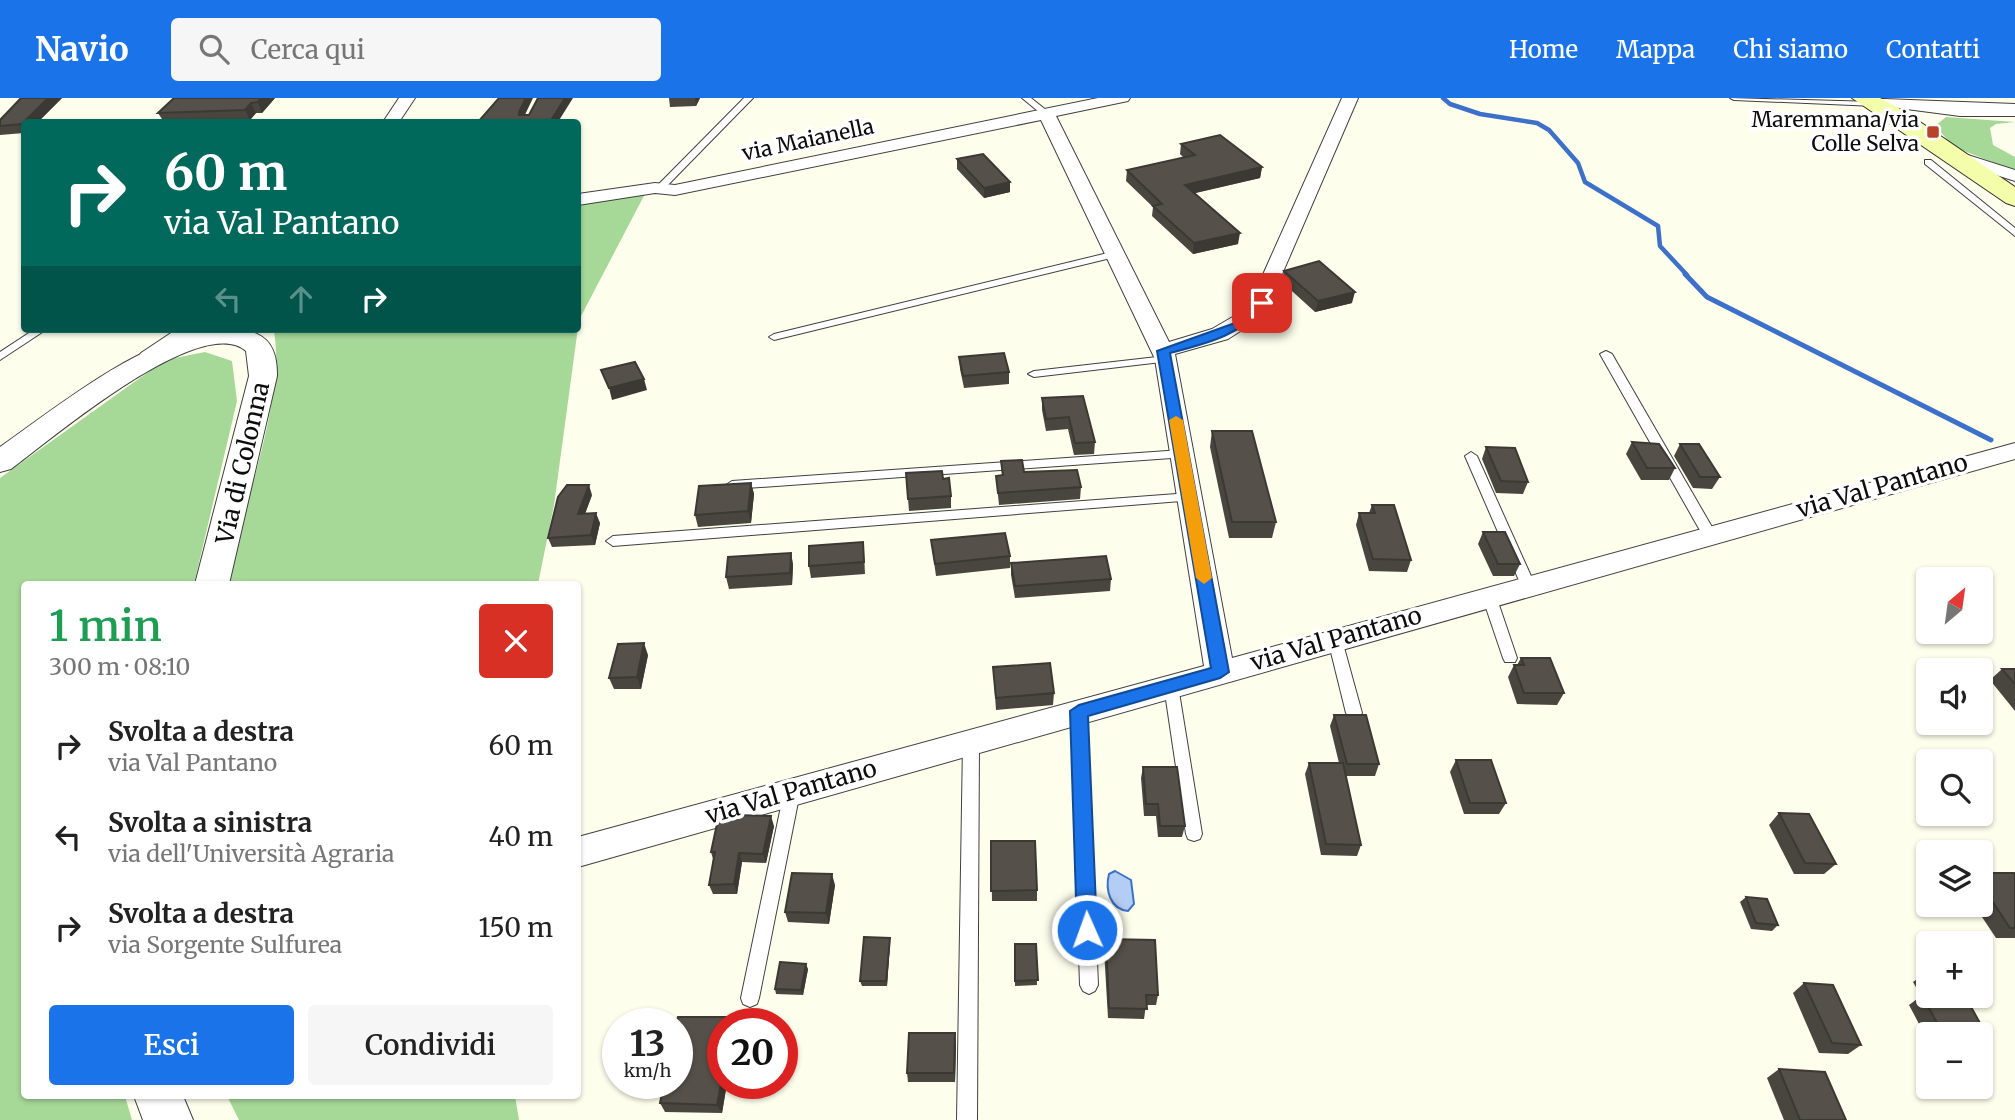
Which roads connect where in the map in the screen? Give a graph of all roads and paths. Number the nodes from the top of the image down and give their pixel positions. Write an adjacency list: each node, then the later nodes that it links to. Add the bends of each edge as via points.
1 (407, 98): 10 (street)
2 (749, 98): 13 (lane)
3 (1026, 98): 9 (lane)
4 (1122, 98): 9 (street, via Maianella)
5 (1350, 98): 22 (street, via 1257,312 1239,326)
6 (1734, 98): 7 (lane)
7 (1869, 100): 8 (street, via 1949,109); 11 (main road)
8 (2015, 110)
9 (1047, 114): 13 (street, via Maianella, via 675,190); 17 (street)
10 (393, 119)
11 (1939, 158): 12 (street); 14 (main road); 16 (lane)
12 (2015, 176)
13 (660, 188): 15 (street, via Maianella)
14 (2015, 198)
15 (581, 200)
16 (2015, 233)
17 (1116, 254): 20 (lane); 22 (street)
18 (36, 333): 23 (lane)
19 (185, 333): 24 (street)
20 (774, 337)
21 (1606, 354): 33 (lane)
22 (1165, 355): 25 (lane); 28 (street)
23 (0, 357)
24 (138, 365): 26 (street, Via di Colonna); 35 (street, Via di Colonna, via 183,342 218,334 249,339 259,346 263,376)
25 (1034, 374)
26 (13, 448): 30 (street, Via di Colonna)
27 (2015, 451): 33 (street, via Val Pantano)
28 (1182, 454): 31 (lane); 32 (street)
29 (1471, 456): 36 (lane)
30 (0, 463)
31 (727, 486)
32 (1190, 497): 34 (lane); 40 (street)
33 (1709, 534): 36 (street, via Val Pantano)
34 (613, 541)
35 (213, 581)
36 (1528, 585): 37 (street, via Val Pantano)
37 (1489, 596): 38 (street, via Val Pantano); 39 (lane)
38 (1335, 640): 40 (street, via Val Pantano); 43 (lane)
39 (1510, 658)
40 (1220, 672): 41 (street, via Val Pantano)
41 (1171, 685): 42 (street, via Val Pantano); 46 (lane)
42 (1079, 711): 44 (street, via Val Pantano); 48 (lane)
43 (1354, 713)
44 (971, 742): 45 (street, via Val Pantano); 52 (lane)
45 (792, 792): 47 (street, via Val Pantano); 49 (lane)
46 (1194, 834)
47 (581, 851)
48 (1089, 985)
49 (750, 998)
50 (160, 1099): 51 (street)
51 (168, 1120)
52 (968, 1120)

